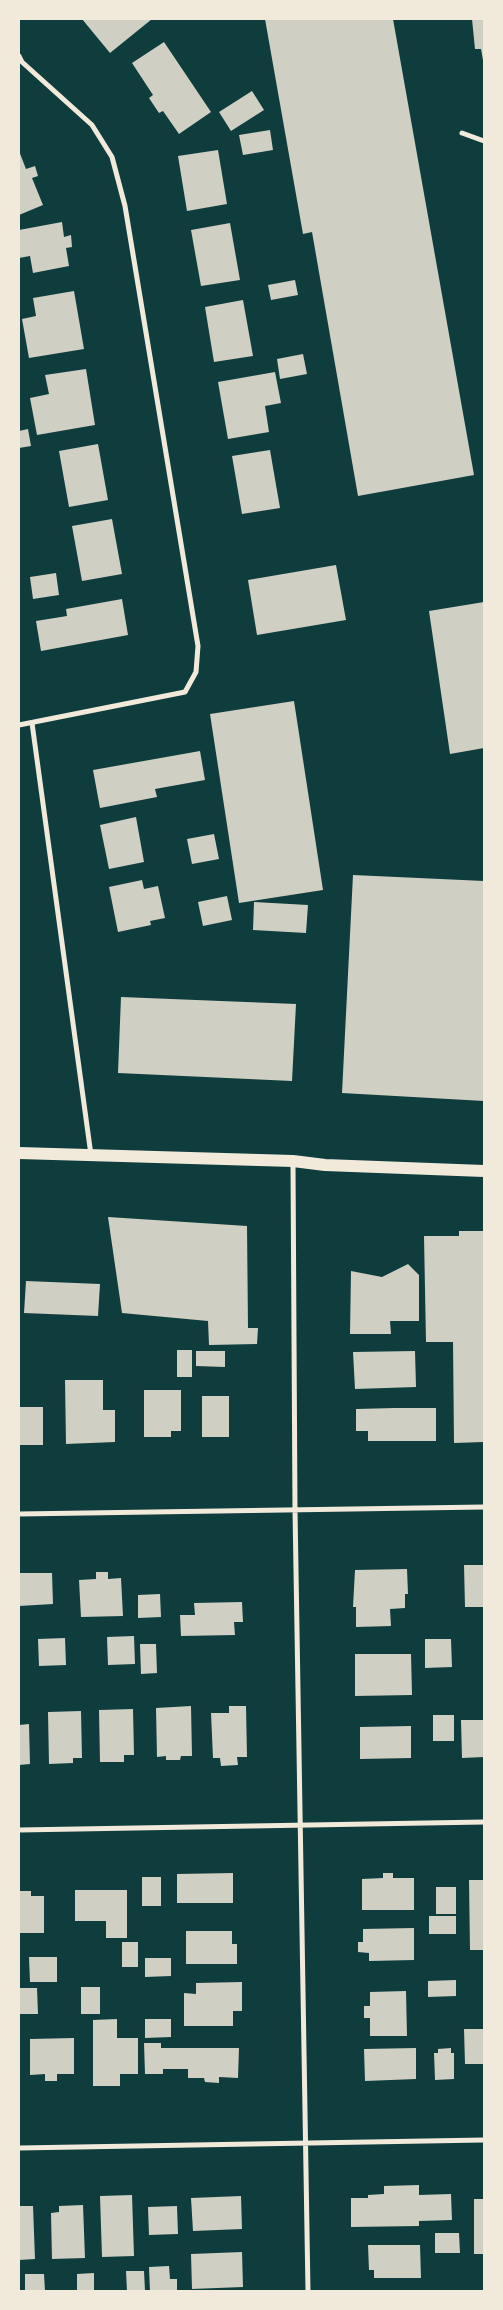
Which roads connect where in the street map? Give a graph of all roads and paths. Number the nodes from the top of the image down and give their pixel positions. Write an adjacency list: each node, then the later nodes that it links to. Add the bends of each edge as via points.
1 (19, 56): 4 (street, via 92,125 112,157 125,206 198,646 196,672 185,692)
2 (462, 133): 3 (street)
3 (484, 141)
4 (32, 723): 5 (street); 7 (street)
5 (19, 725)
6 (19, 1153): 7 (main road)
7 (91, 1156): 8 (main road)
8 (293, 1161): 9 (main road, via 325,1166); 11 (street)
9 (484, 1171)
10 (484, 1507): 11 (street)
11 (295, 1510): 12 (street); 14 (street)
12 (19, 1514)
13 (484, 1822): 14 (street)
14 (300, 1825): 15 (street); 17 (street)
15 (19, 1830)
16 (484, 2140): 17 (street)
17 (305, 2143): 18 (street); 19 (street)
18 (19, 2148)
19 (308, 2291)

